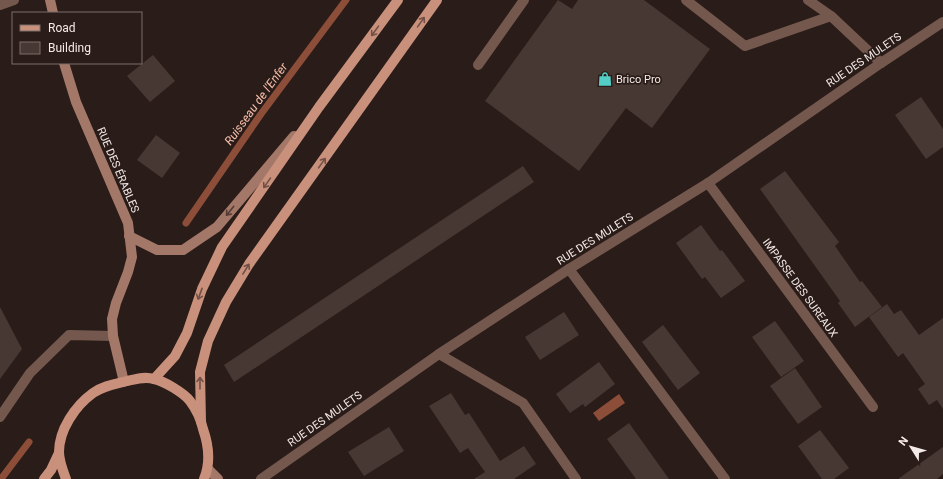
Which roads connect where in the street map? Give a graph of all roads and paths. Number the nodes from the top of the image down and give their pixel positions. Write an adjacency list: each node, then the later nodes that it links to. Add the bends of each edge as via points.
1 (14, 0): 8 (street)
2 (50, 0): 9 (street)
3 (398, 0): 15 (main road, one-way to 15)
4 (437, 0): 25 (main road, one-way to 4, via 200,372 208,341 226,302 254,258)
5 (524, 0): 14 (street)
6 (686, 0): 10 (street, via 745,46)
7 (808, 0): 10 (street)
8 (0, 5)
9 (53, 12)
10 (831, 16): 12 (street)
11 (943, 22): 12 (street, RUE DES MULETS)
12 (881, 62): 16 (street, RUE DES MULETS)
13 (64, 64): 17 (street, RUE DES ÉRABLES, via 76,102 128,223)
14 (478, 64)
15 (319, 107): 17 (street, one-way to 17, via 217,227 183,250 157,250); 21 (main road, one-way to 21, via 222,247 202,289 187,333 174,356)
16 (708, 183): 18 (street, RUE DES MULETS); 23 (street, IMPASSE DES SUREAUX)
17 (129, 236): 19 (street, RUE DES ÉRABLES, via 132,257 112,319)
18 (569, 269): 20 (street, RUE DES MULETS); 34 (street)
19 (113, 336): 22 (street, RUE DES ÉRABLES); 24 (street, via 69,335 30,373)
20 (439, 354): 32 (street, RUE DES MULETS); 33 (street, via 524,403)
21 (154, 378): 22 (main road); 25 (main road, via 174,388 190,401)
22 (124, 382): 26 (main road, via 109,385 93,393 76,409 65,426)
23 (873, 407)
24 (0, 417)
25 (201, 422): 27 (main road, via 208,445)
26 (59, 453): 28 (main road); 29 (main road)
27 (208, 469): 30 (main road); 31 (street)
28 (44, 479)
29 (66, 479)
30 (204, 479)
31 (218, 479)
32 (261, 479)
33 (576, 479)
34 (725, 479)

